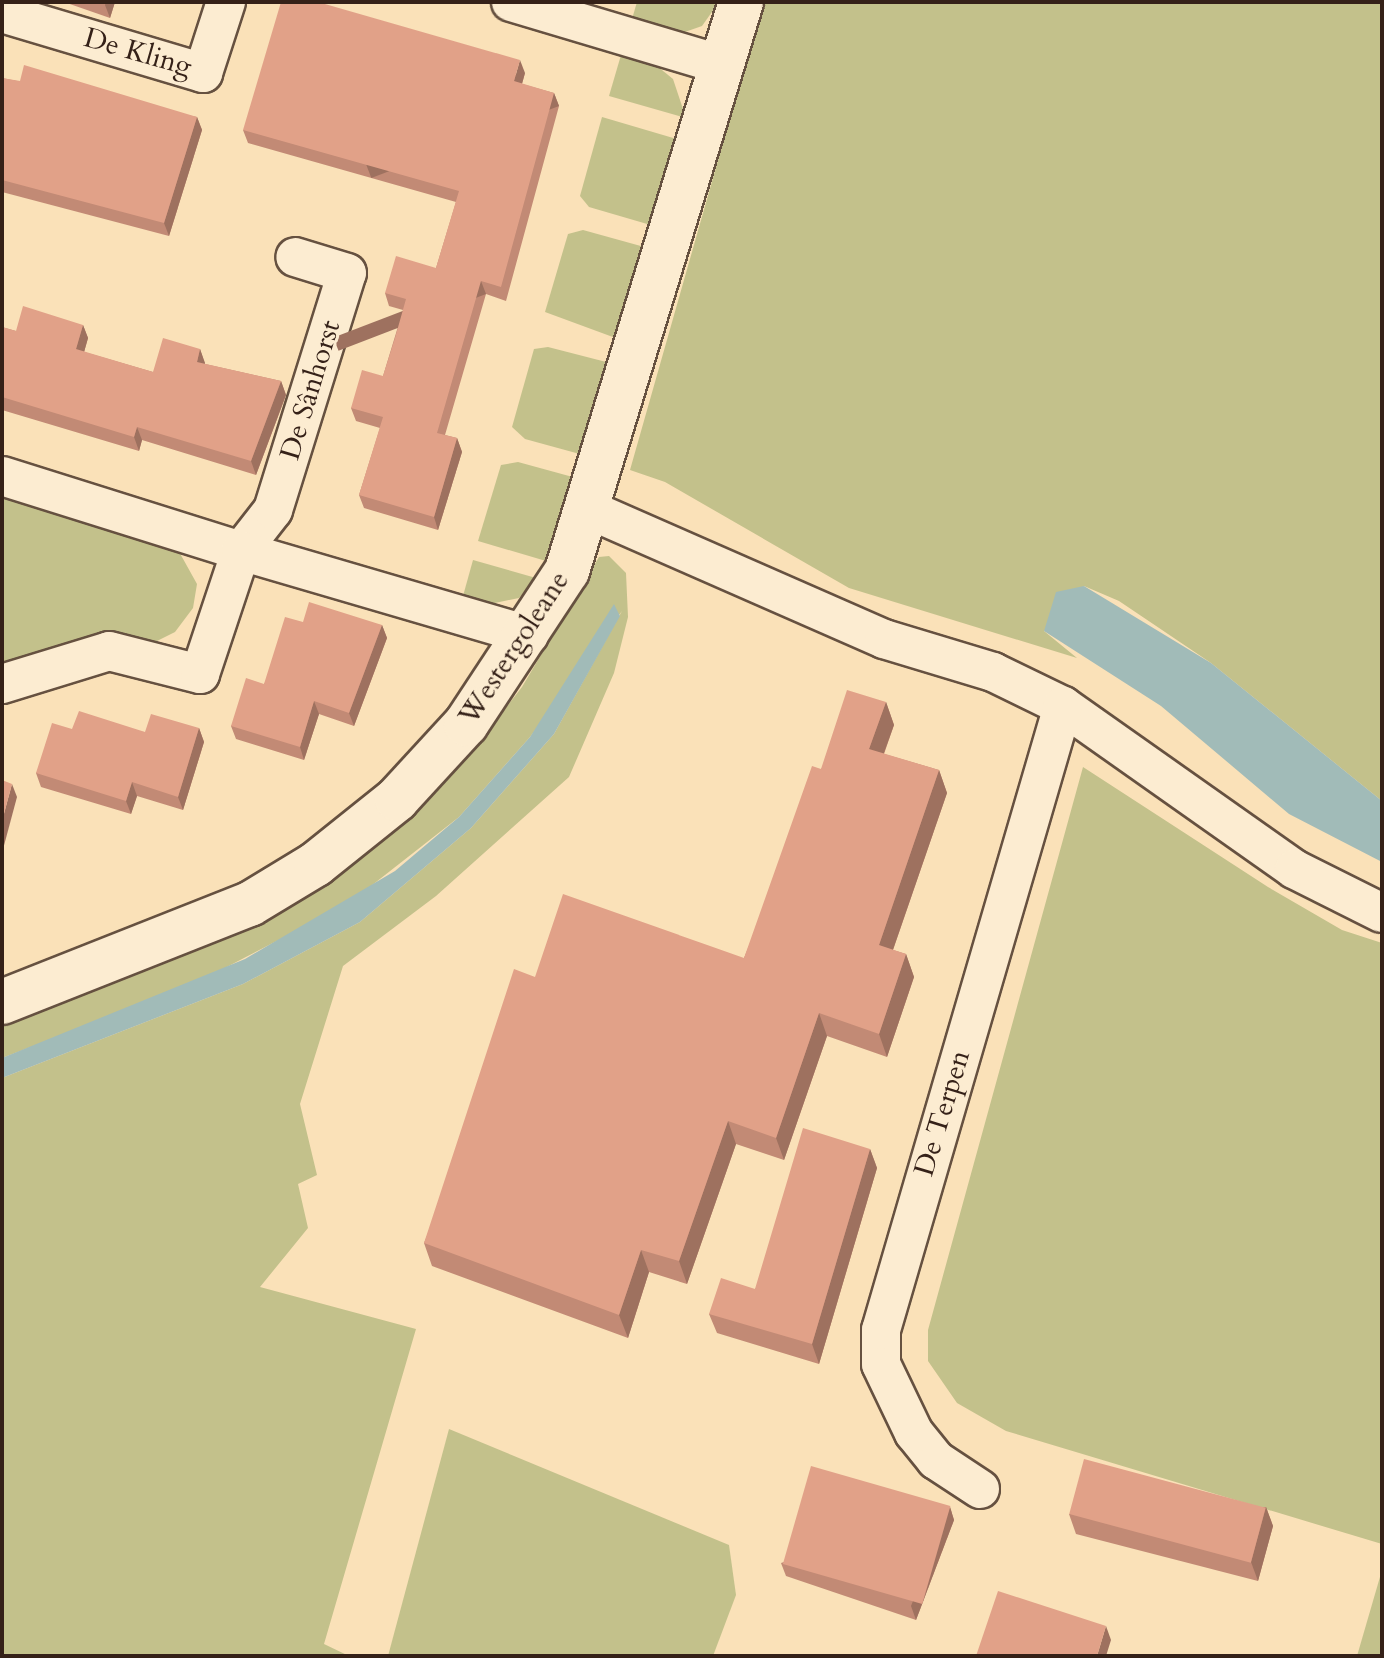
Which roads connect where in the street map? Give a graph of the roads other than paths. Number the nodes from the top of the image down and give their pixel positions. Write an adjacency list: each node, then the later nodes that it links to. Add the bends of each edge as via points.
1 (226, 2): 4 (street, De Kling, via 203,73)
2 (511, 2): 5 (street)
3 (741, 2): 5 (street, Westergoleane)
4 (2, 13)
5 (722, 65): 8 (street, Westergoleane)
6 (295, 257): 9 (street, De Sânhorst, via 347,273 273,510)
7 (2, 476): 9 (street)
8 (590, 510): 10 (street, Westergoleane, via 567,571); 12 (street, via 884,639 993,672)
9 (241, 551): 10 (street); 11 (street, via 200,674 109,651)
10 (529, 635): 14 (street, Westergoleane, via 466,724 407,789 316,864 250,904)
11 (2, 684)
12 (1063, 706): 13 (street, via 1294,869); 15 (street, De Terpen, via 881,1330 881,1364 914,1433 936,1460)
13 (1382, 913)
14 (2, 1002)
15 (980, 1489)

